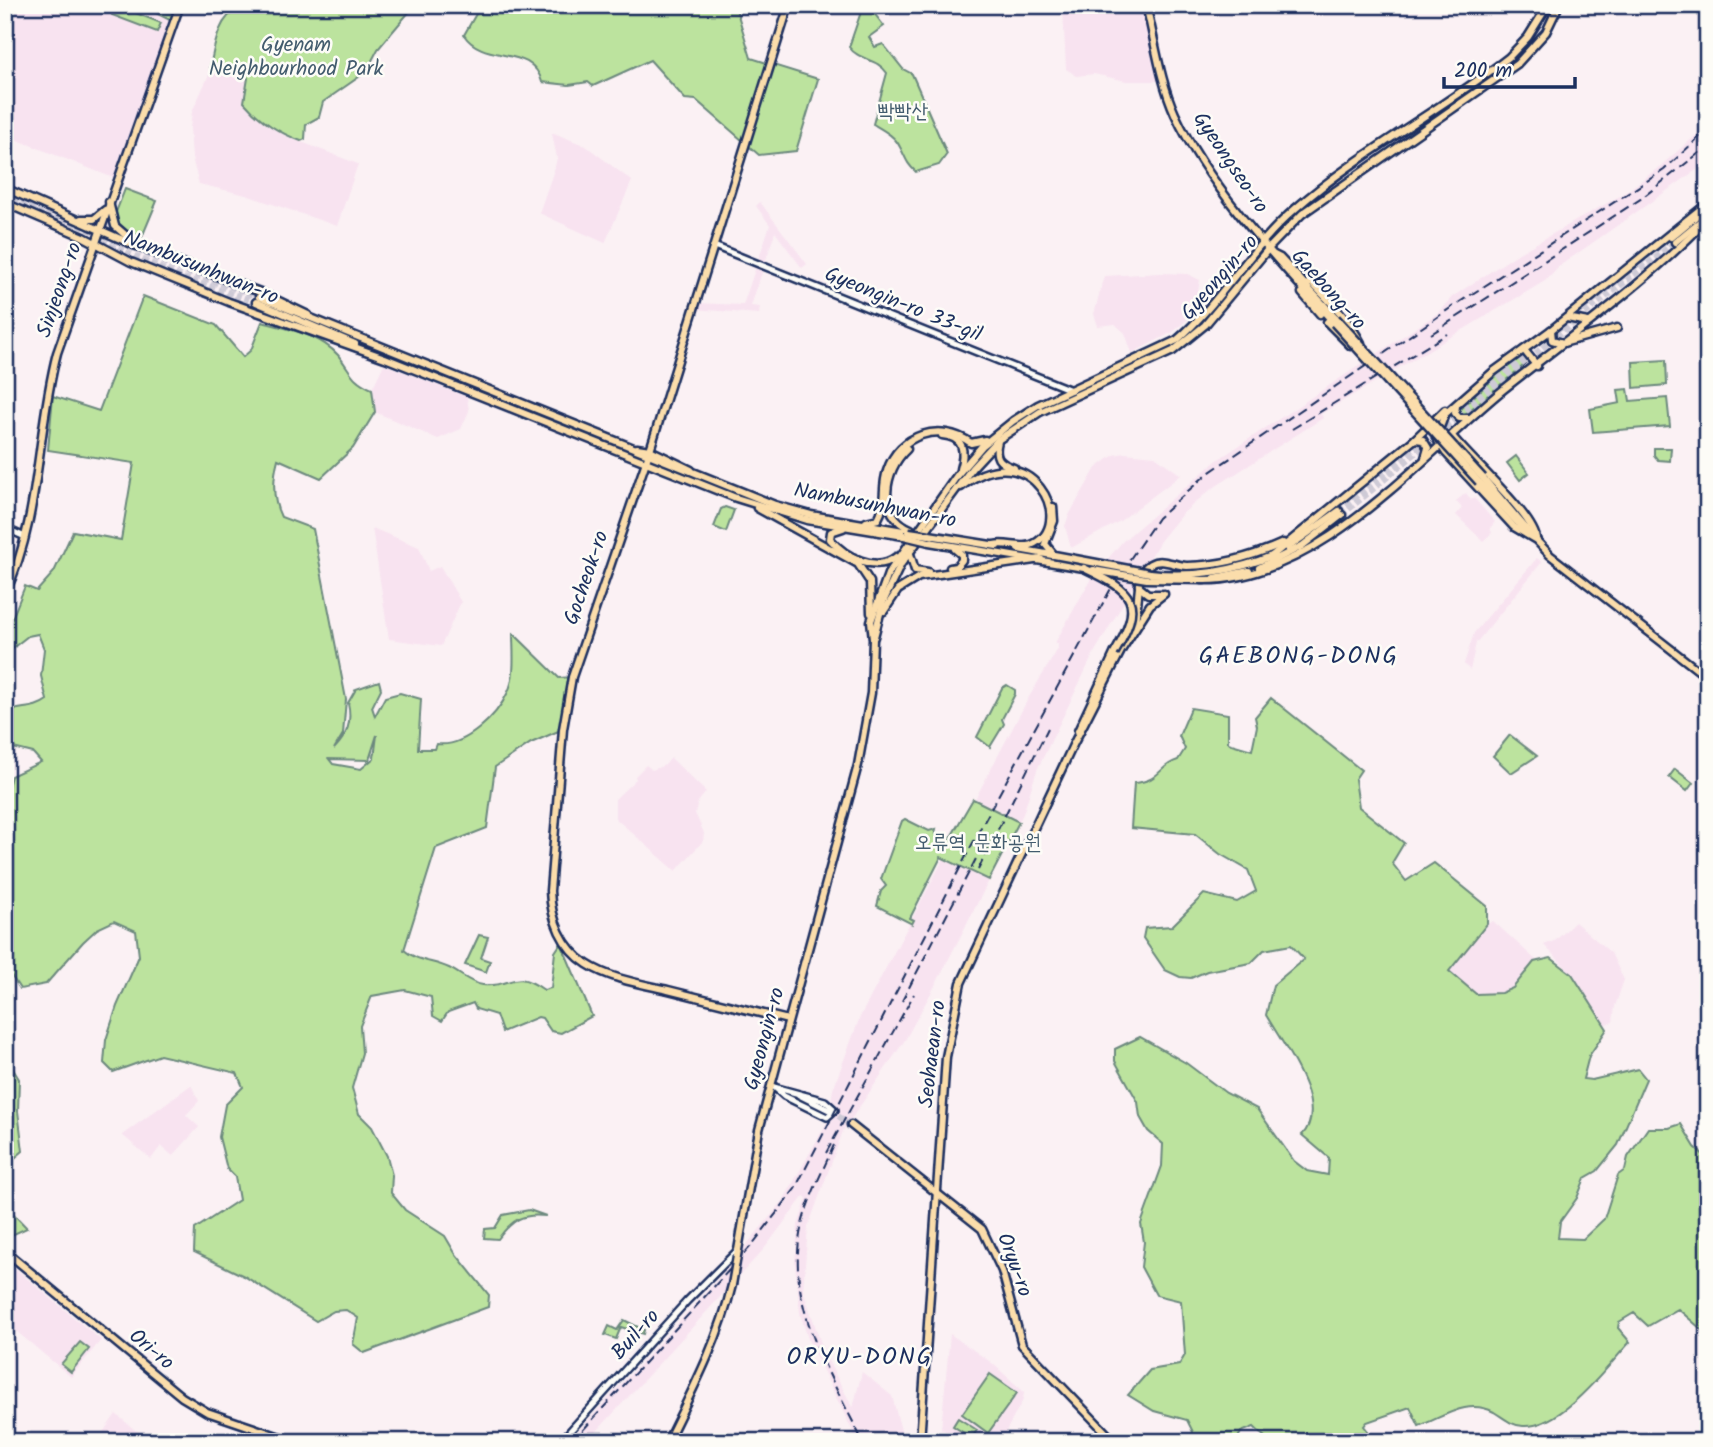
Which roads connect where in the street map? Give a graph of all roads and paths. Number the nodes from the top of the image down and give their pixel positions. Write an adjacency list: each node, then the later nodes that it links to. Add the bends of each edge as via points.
1 (180, 5): 7 (main road, Sinjeong-ro)
2 (789, 5): 17 (main road, Gocheok-ro)
3 (1146, 5): 16 (main road, Gyeongseo-ro, via 1176,115)
4 (1548, 5): 16 (main road, Gyeongin-ro, via 1508,58 1303,202)
5 (1559, 5): 16 (main road, Gyeongin-ro, via 1546,32 1517,64 1302,214)
6 (5, 187): 12 (main road, Nambusunhwan-ro)
7 (109, 200): 10 (main road, Sinjeong-ro); 18 (main road, via 120,232)
8 (5, 203): 14 (main road, Nambusunhwan-ro)
9 (1708, 204): 11 (main road, via 1673,240); 23 (main road)
10 (106, 209): 12 (main road, via 94,219); 13 (main road, Sinjeong-ro)
11 (1708, 217): 26 (main road)
12 (73, 218): 13 (main road, Nambusunhwan-ro)
13 (100, 230): 14 (main road, Sinjeong-ro); 15 (main road, Nambusunhwan-ro)
14 (95, 243): 20 (main road, Nambusunhwan-ro); 56 (main road, Sinjeong-ro, via 46,394 35,501)
15 (134, 245): 18 (main road, Nambusunhwan-ro); 20 (main road, via 123,247)
16 (1266, 245): 19 (main road, Gyeongseo-ro); 37 (main road, Gyeongin-ro, via 1177,340); 38 (main road, Gyeongin-ro, via 1205,325 1173,352)
17 (713, 246): 37 (street, Gyeongin-ro 33-gil); 45 (main road, Gocheok-ro)
18 (147, 248): 27 (main road, Nambusunhwan-ro, via 260,292)
19 (1274, 255): 21 (main road, Gaebong-ro); 22 (main road, Gaebong-ro)
20 (126, 259): 33 (main road, Nambusunhwan-ro)
21 (1298, 285): 22 (main road, via 1337,332 1354,348 1360,346 1347,320 1311,282); 25 (main road, Gaebong-ro)
22 (1306, 285): 25 (main road, Gaebong-ro)
23 (1565, 318): 24 (main road); 29 (main road)
24 (1573, 318): 26 (main road); 30 (main road)
25 (1335, 320): 48 (main road, Gaebong-ro, bridge)
26 (1588, 322): 30 (main road)
27 (334, 328): 33 (main road, Nambusunhwan-ro, via 257,300); 45 (main road, Nambusunhwan-ro)
28 (1617, 328): 31 (main road)
29 (1551, 330): 31 (main road, via 1552,340); 32 (main road)
30 (1576, 332): 31 (main road)
31 (1563, 344): 34 (main road)
32 (1527, 348): 34 (main road); 35 (main road); 36 (main road)
33 (385, 358): 45 (main road, Nambusunhwan-ro)
34 (1543, 361): 35 (main road)
35 (1536, 366): 40 (main road)
36 (1480, 384): 39 (main road); 43 (main road)
37 (1071, 390): 38 (street, Gyeongin-ro 33-gil); 42 (main road, Gyeongin-ro, via 1030,409)
38 (1079, 394): 42 (main road, Gyeongin-ro)
39 (1456, 406): 40 (main road, via 1460,418); 44 (main road, via 1441,420 1436,438)
40 (1470, 418): 41 (main road)
41 (1453, 437): 44 (main road); 51 (main road)
42 (996, 438): 47 (main road, Gyeongin-ro); 49 (main road, Gyeongin-ro); 52 (main road, via 971,443 942,430 911,441 890,462 878,519); 64 (main road, via 998,460 1034,476 1048,491 1054,521 1045,544)
43 (1415, 439): 46 (main road, via 1423,440 1428,448); 54 (main road)
44 (1441, 447): 46 (main road); 58 (main road, via 1514,527)
45 (648, 456): 50 (main road, Nambusunhwan-ro); 52 (main road, Nambusunhwan-ro, via 775,505); 79 (main road, Gocheok-ro, via 572,677 563,729 550,909 566,944 587,964 642,984)
46 (1422, 462): 68 (main road, via 1332,535 1288,559 1226,581)
47 (958, 474): 55 (main road, via 965,452 959,441 948,435 924,438 899,457 888,484 888,506); 62 (main road, Gyeongin-ro)
48 (1481, 480): 51 (main road, Gaebong-ro); 58 (main road, Gaebong-ro)
49 (954, 492): 60 (main road, via 977,474 995,468 1022,474 1041,486 1050,511 1044,535 1030,546); 61 (main road, Gyeongin-ro)
50 (736, 498): 52 (main road, Nambusunhwan-ro, via 807,520); 74 (main road, via 858,564 870,582)
51 (1517, 512): 58 (main road, via 1535,531)
52 (848, 524): 55 (main road, Nambusunhwan-ro); 62 (main road, via 829,535 831,542 875,566)
53 (5, 528): 56 (street)
54 (1302, 531): 63 (main road); 69 (main road, via 1281,544 1222,562 1190,566 1151,563 1141,573)
55 (908, 532): 57 (main road, Nambusunhwan-ro, bridge)
56 (25, 537): 70 (main road, Sinjeong-ro)
57 (929, 538): 59 (main road, Nambusunhwan-ro); 60 (main road, Nambusunhwan-ro)
58 (1536, 540): 77 (main road, Gaebong-ro)
59 (947, 545): 61 (main road, via 962,555 956,567 919,572 911,565); 65 (main road, Nambusunhwan-ro)
60 (994, 545): 64 (main road, Nambusunhwan-ro)
61 (911, 551): 73 (main road, Gyeongin-ro, via 894,577)
62 (900, 554): 74 (main road, Gyeongin-ro)
63 (1273, 555): 67 (main road, Nambusunhwan-ro, via 1250,564); 68 (main road, Nambusunhwan-ro, via 1341,513 1301,546 1256,569)
64 (1052, 558): 65 (main road, Nambusunhwan-ro); 66 (main road, Nambusunhwan-ro); 67 (main road, Nambusunhwan-ro, bridge)
65 (1041, 559): 73 (main road, via 919,577 898,590)
66 (1084, 568): 67 (main road, Nambusunhwan-ro, bridge); 78 (main road, bridge, via 1114,581 1128,596 1132,615 1090,699)
67 (1148, 576): 68 (main road, Nambusunhwan-ro)
68 (1202, 580)
69 (1139, 587): 71 (main road); 72 (main road, via 1148,593 1164,593)
70 (5, 594)
71 (1138, 600): 72 (main road, via 1143,598); 75 (main road)
72 (1150, 605): 75 (main road)
73 (880, 617): 76 (main road, Gyeongin-ro)
74 (870, 621): 76 (main road, Gyeongin-ro)
75 (1135, 626): 78 (main road, Seohaean-ro)
76 (873, 639): 79 (main road, Gyeongin-ro, via 871,693 858,765)
77 (1708, 678)
78 (1074, 743): 83 (main road, Seohaean-ro, via 961,983 947,1049)
79 (788, 1020): 80 (main road, Gyeongin-ro)
80 (772, 1086): 80 (street, via 827,1116 835,1110 825,1101); 81 (street); 85 (main road, Gyeongin-ro)
81 (831, 1111)
82 (851, 1125): 83 (main road, Oryu-ro)
83 (939, 1195): 89 (main road, Seohaean-ro); 90 (main road, Oryu-ro, via 982,1229 994,1250 1022,1345)
84 (5, 1251): 86 (main road, Ori-ro, via 182,1397 207,1412)
85 (737, 1253): 87 (street, Buil-ro, via 687,1301); 88 (main road, Gyeongin-ro, bridge, via 727,1307)
86 (295, 1442)
87 (560, 1442)
88 (667, 1442)
89 (920, 1442)
90 (1115, 1442)

